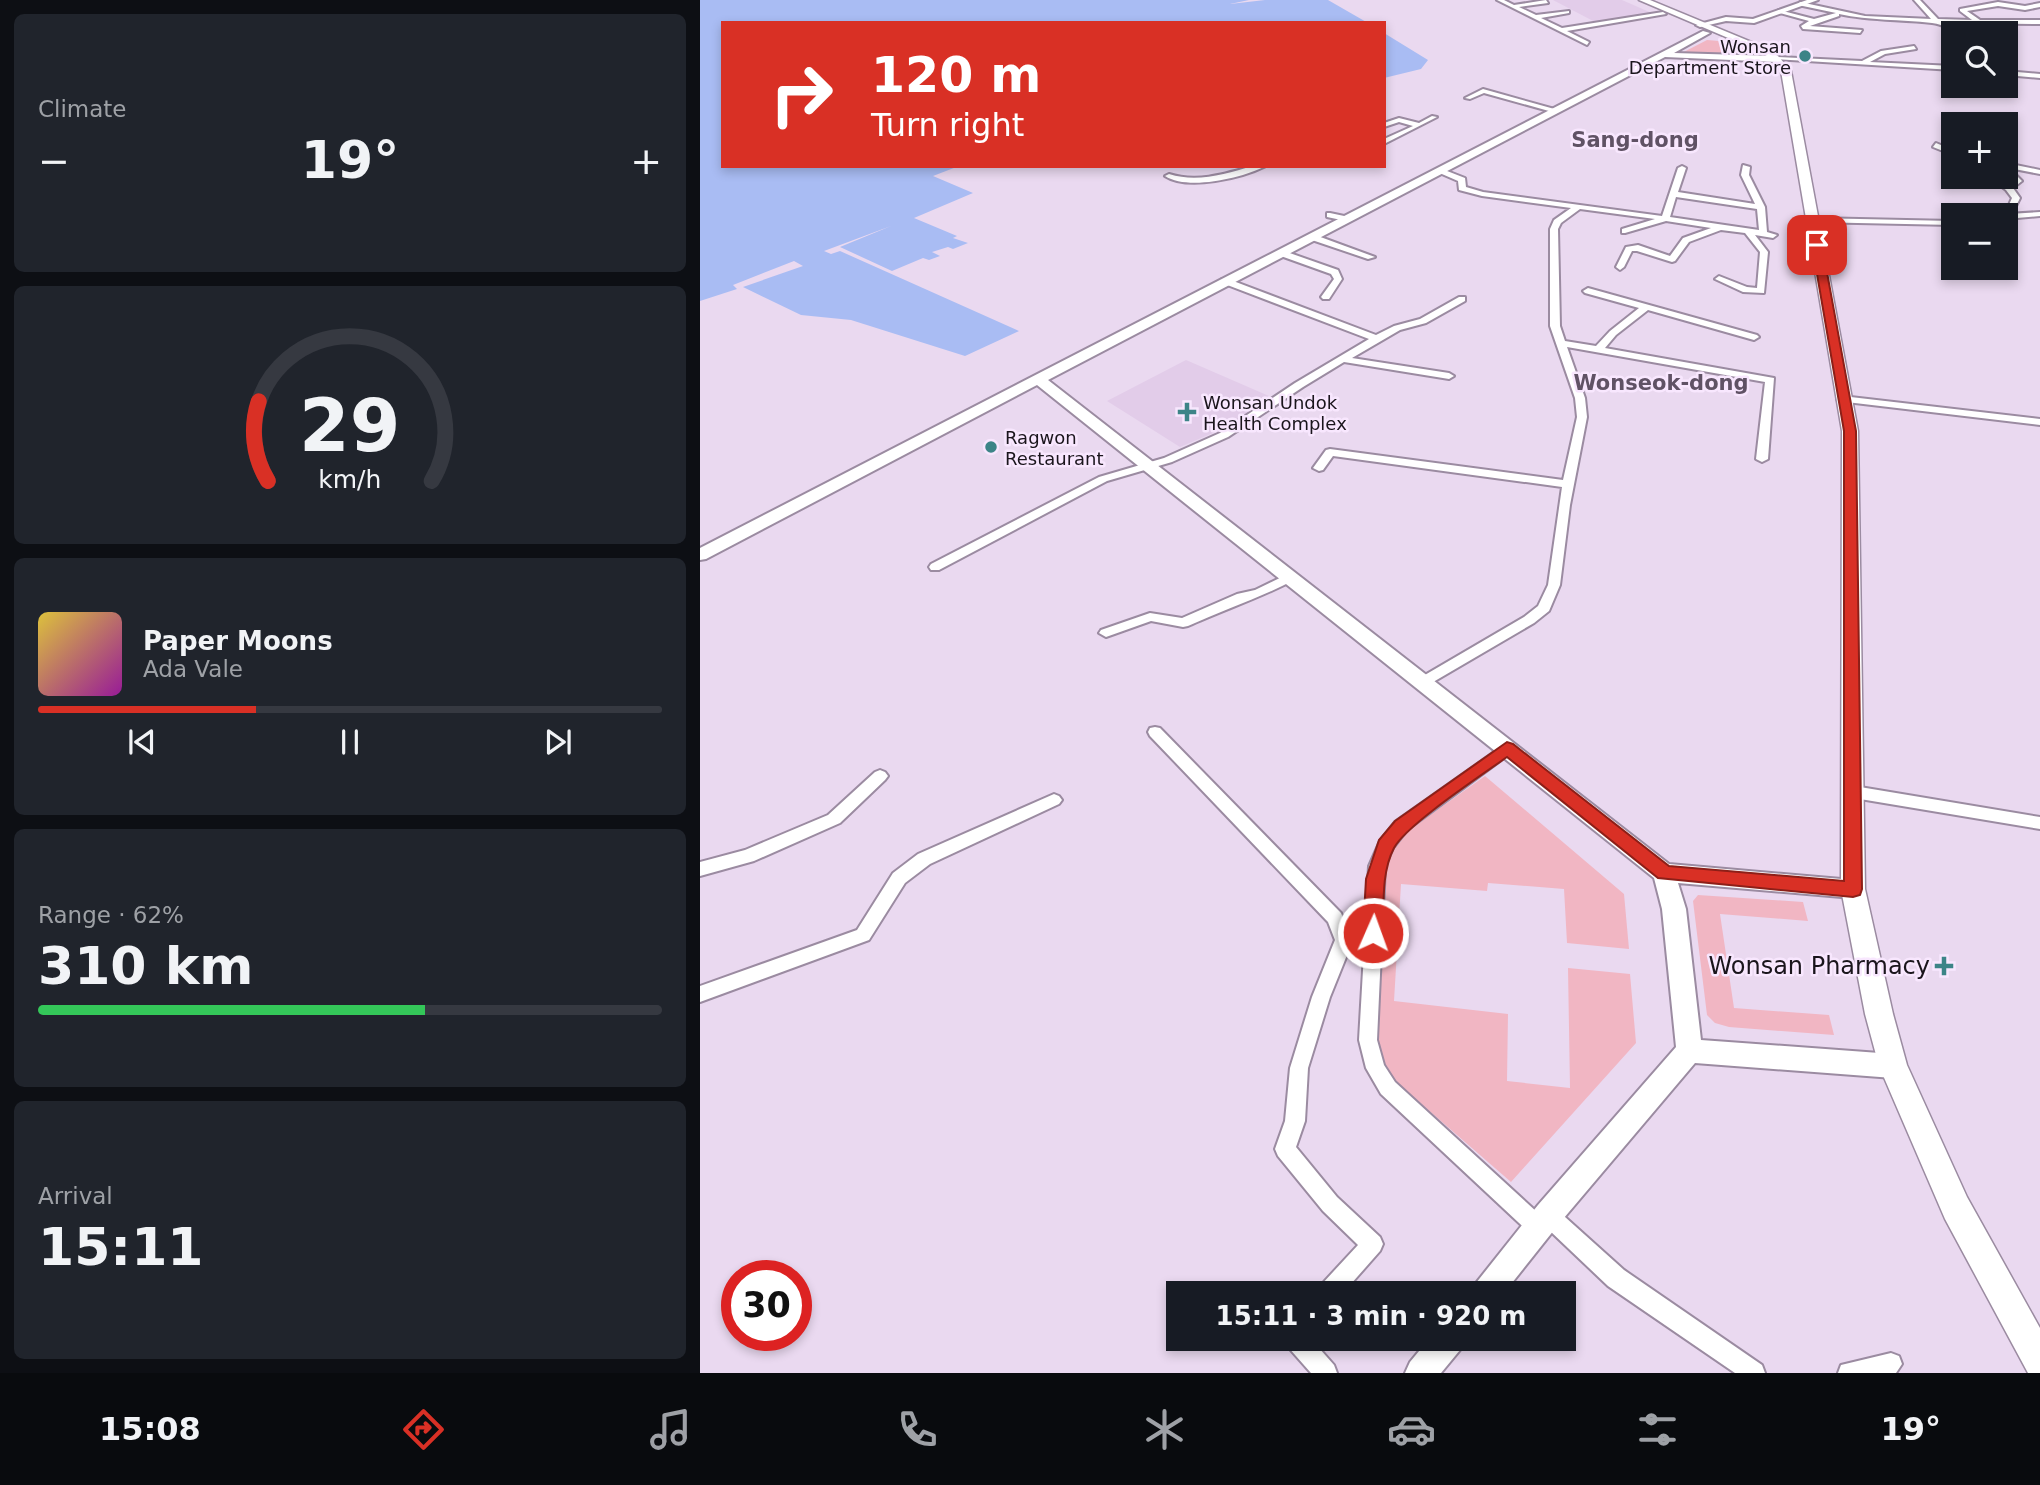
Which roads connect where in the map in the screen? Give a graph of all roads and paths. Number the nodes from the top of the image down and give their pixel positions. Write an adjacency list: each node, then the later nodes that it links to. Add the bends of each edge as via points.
1 (1500, 0): 9 (street)
2 (1542, 0): 6 (street, via 1546,2)
3 (1643, 0): 24 (highway)
4 (1814, 0): 7 (main road)
5 (1918, 0): 17 (street)
6 (1531, 4): 9 (street); 12 (street)
7 (1800, 4): 11 (main road); 14 (street)
8 (2040, 5): 19 (street, via 1998,4 1962,10)
9 (1514, 6): 15 (street)
10 (1567, 12): 12 (street)
11 (1779, 12): 16 (street); 24 (main road, via 1754,21 1726,19)
12 (1554, 14): 15 (street)
13 (1663, 14): 23 (street)
14 (1842, 14): 16 (street); 17 (street)
15 (1536, 17): 23 (street)
16 (1814, 21): 25 (street, via 1802,27)
17 (1936, 21): 18 (street); 22 (street)
18 (1941, 21)
19 (1978, 21)
20 (2018, 22): 21 (street)
21 (2040, 22)
22 (1941, 23)
23 (1561, 30): 26 (street)
24 (1709, 30): 28 (main road); 29 (highway)
25 (1860, 31)
26 (1587, 43)
27 (1914, 48): 30 (street, via 1883,52)
28 (1665, 55): 29 (main road); 36 (main road)
29 (1776, 59): 30 (street); 58 (highway, via 1786,71)
30 (1863, 63): 31 (street)
31 (1941, 67)
32 (2019, 74): 33 (street); 34 (street)
33 (2040, 76)
34 (2036, 85)
35 (1468, 99): 36 (street, via 1483,91)
36 (1556, 111): 47 (main road)
37 (1434, 117): 39 (street)
38 (1386, 124): 39 (street, via 1399,120)
39 (1420, 125): 40 (street)
40 (1386, 141)
41 (1936, 145): 42 (street)
42 (1941, 147)
43 (1746, 167): 52 (street, via 1745,175)
44 (1254, 168): 49 (street, via 1209,179 1178,181)
45 (1682, 168): 50 (street)
46 (2018, 169): 48 (street)
47 (1439, 171): 51 (street, via 1462,180 1467,191); 56 (main road)
48 (2040, 172)
49 (1169, 176)
50 (1675, 194): 52 (street); 57 (street)
51 (1578, 207): 57 (street); 77 (street, via 1554,229 1553,312)
52 (1761, 207): 63 (street)
53 (1330, 215): 56 (street)
54 (2040, 215): 55 (street)
55 (2018, 216)
56 (1346, 219): 65 (main road)
57 (1665, 219): 60 (street); 61 (street)
58 (1813, 220): 59 (street); 82 (highway)
59 (1941, 223)
60 (1718, 229): 62 (street); 68 (street, via 1686,240 1672,259 1629,249)
61 (1625, 231)
62 (1749, 233): 63 (street); 69 (street, via 1763,252 1760,291)
63 (1763, 234): 64 (street)
64 (1773, 235)
65 (1312, 237): 66 (main road); 67 (street)
66 (1281, 253): 70 (main road); 72 (street, via 1335,272 1338,279)
67 (1371, 257)
68 (1619, 267)
69 (1719, 279)
70 (1226, 282): 76 (street); 81 (main road)
71 (1588, 291): 74 (street)
72 (1326, 297)
73 (1462, 299): 76 (street)
74 (1646, 307): 75 (street); 78 (street)
75 (1754, 337)
76 (1377, 339): 79 (street)
77 (1562, 343): 78 (street); 87 (street, via 1582,417)
78 (1599, 349): 84 (street, via 1769,383)
79 (1342, 359): 80 (street); 85 (street, via 1224,435)
80 (1449, 376)
81 (1038, 379): 85 (main road); 88 (main road)
82 (1842, 399): 83 (street); 96 (highway, via 1850,431 1852,476)
83 (2040, 422)
84 (1762, 459)
85 (1150, 466): 89 (street, via 1104,479); 90 (main road)
86 (1319, 468): 87 (street, via 1330,452)
87 (1567, 484): 92 (street, via 1554,586 1544,608)
88 (700, 555)
89 (935, 567)
90 (1290, 577): 91 (street, via 1183,623 1150,617); 92 (main road)
91 (1106, 633)
92 (1423, 682): 94 (main road)
93 (1155, 732): 106 (street, via 1335,918 1344,940 1299,1068 1295,1121 1285,1149 1330,1204 1373,1244)
94 (1507, 748): 100 (main road); 105 (street, via 1401,826 1386,845 1375,879 1368,1041 1375,1068 1388,1088)
95 (880, 776): 99 (street, via 834,819 748,856)
96 (1854, 792): 98 (street); 101 (highway)
97 (1054, 800): 102 (street, via 924,859 898,878 863,935)
98 (2040, 823)
99 (700, 869)
100 (1664, 873): 101 (main road); 103 (main road, via 1674,909)
101 (1853, 889): 104 (highway)
102 (700, 994)
103 (1689, 1051): 104 (main road); 105 (main road)
104 (1893, 1066): 110 (highway, via 1956,1208)
105 (1543, 1222): 107 (main road); 114 (street)
106 (1340, 1281)
107 (1496, 1281)
108 (1307, 1351): 112 (street)
109 (1439, 1351): 113 (main road)
110 (2040, 1361)
111 (1891, 1364): 115 (street)
112 (1326, 1373)
113 (1421, 1373)
114 (1754, 1373)
115 (1849, 1373)

